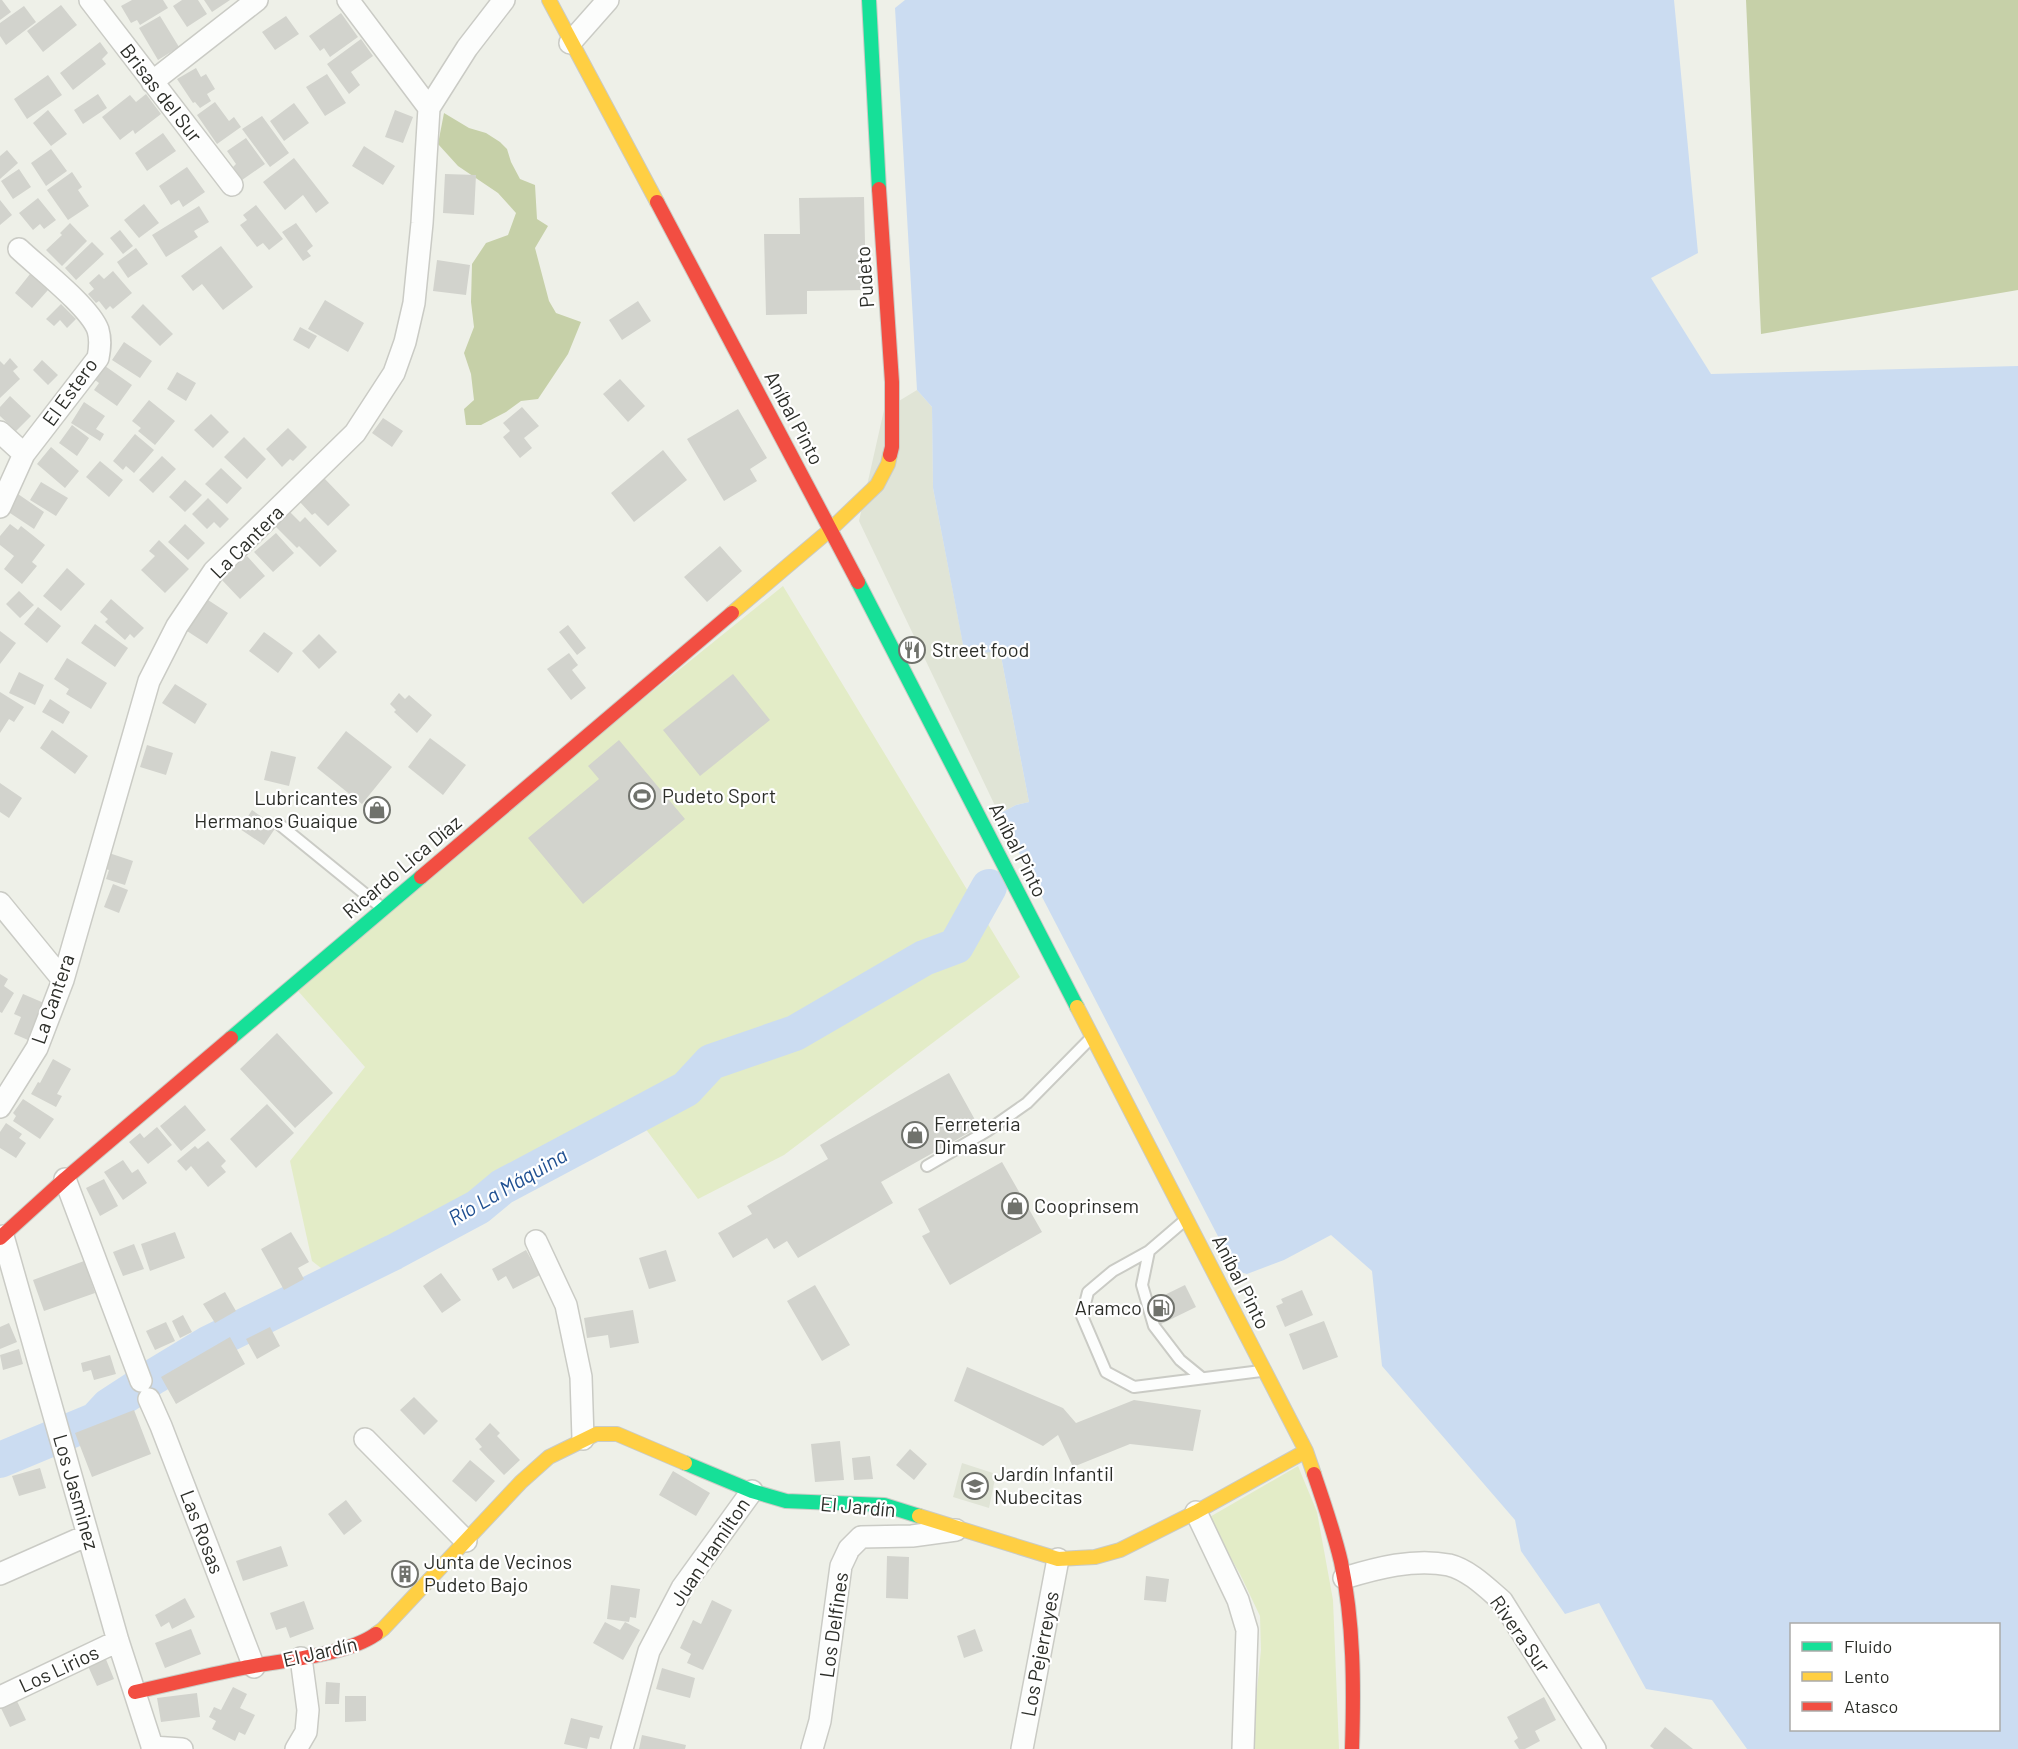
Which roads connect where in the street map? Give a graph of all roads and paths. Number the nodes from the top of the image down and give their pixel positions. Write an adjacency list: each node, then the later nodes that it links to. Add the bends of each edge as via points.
1 (90, 0): 9 (street, Brisas del Sur)
2 (257, 0): 9 (street)
3 (348, 0): 10 (street)
4 (504, 0): 10 (street, La Cantera, via 467,48)
5 (549, 0): 8 (street, Aníbal Pinto)
6 (608, 0): 8 (street)
7 (869, 0): 16 (street, Pudeto, via 892,382 892,447 877,485)
8 (570, 43): 16 (street, Aníbal Pinto)
9 (152, 82): 11 (street, Brisas del Sur)
10 (429, 108): 20 (street, La Cantera, via 414,303 394,373 355,433 214,571 177,626 149,681)
11 (232, 185)
12 (19, 249): 14 (street, El Estero, via 87,312 97,328 100,343 98,358)
13 (0, 432): 14 (street)
14 (24, 454): 15 (street, El Estero)
15 (0, 507)
16 (831, 528): 19 (street, Ricardo Lica Díaz); 21 (street, Aníbal Pinto)
17 (279, 824): 19 (lane)
18 (0, 903): 20 (street)
19 (383, 909): 24 (street, Ricardo Lica Díaz)
20 (63, 980): 22 (street, La Cantera, via 37,1048)
21 (1092, 1036): 23 (lane, via 1027,1103); 25 (street, Aníbal Pinto)
22 (0, 1107)
23 (927, 1166)
24 (65, 1179): 26 (street, Ricardo Lica Díaz); 44 (street, Las Rosas)
25 (1187, 1219): 28 (lane); 29 (street, Aníbal Pinto)
26 (1, 1237): 37 (street, Los Jasminez)
27 (536, 1241): 32 (street, via 566,1305 581,1377)
28 (1149, 1251): 30 (lane, via 1142,1285 1154,1326 1179,1360); 30 (lane, via 1113,1271 1088,1292 1082,1316 1106,1372 1134,1387)
29 (1264, 1370): 30 (lane); 33 (street, Aníbal Pinto)
30 (1202, 1378)
31 (365, 1439): 38 (street)
32 (584, 1439): 34 (street, El Jardín, via 596,1434 618,1434); 38 (street, El Jardín, via 549,1457)
33 (1306, 1451): 35 (street, El Jardín); 41 (street, Aníbal Pinto, via 1330,1517)
34 (752, 1491): 36 (street, El Jardín, via 786,1501 884,1505); 50 (street, Juan Hamilton, via 682,1588 649,1651)
35 (1196, 1512): 39 (street, El Jardín, via 1120,1550 1095,1557); 53 (street, via 1238,1600 1247,1630)
36 (963, 1528): 39 (street, El Jardín); 51 (street, Los Delfines, via 912,1536 861,1537 849,1549 841,1566 820,1721)
37 (88, 1535): 40 (street); 42 (street, Los Jasminez)
38 (466, 1541): 43 (street, El Jardín, via 383,1629 348,1648)
39 (1058, 1559): 52 (street, Los Pejerreyes)
40 (0, 1574)
41 (1344, 1578): 54 (street, Aníbal Pinto, via 1352,1678); 55 (street, Rivera Sur, via 1411,1563 1450,1566 1482,1584 1502,1601)
42 (118, 1641): 45 (street, Los Jasminez); 46 (street, Los Lirios)
43 (301, 1658): 44 (street, El Jardín); 49 (street, via 308,1710 306,1732)
44 (254, 1667): 45 (street, El Jardín)
45 (135, 1692): 47 (street, Los Jasminez)
46 (0, 1697)
47 (152, 1748): 48 (street)
48 (182, 1749)
49 (296, 1749)
50 (622, 1749)
51 (812, 1749)
52 (1022, 1749)
53 (1243, 1749)
54 (1352, 1749)
55 (1595, 1749)

